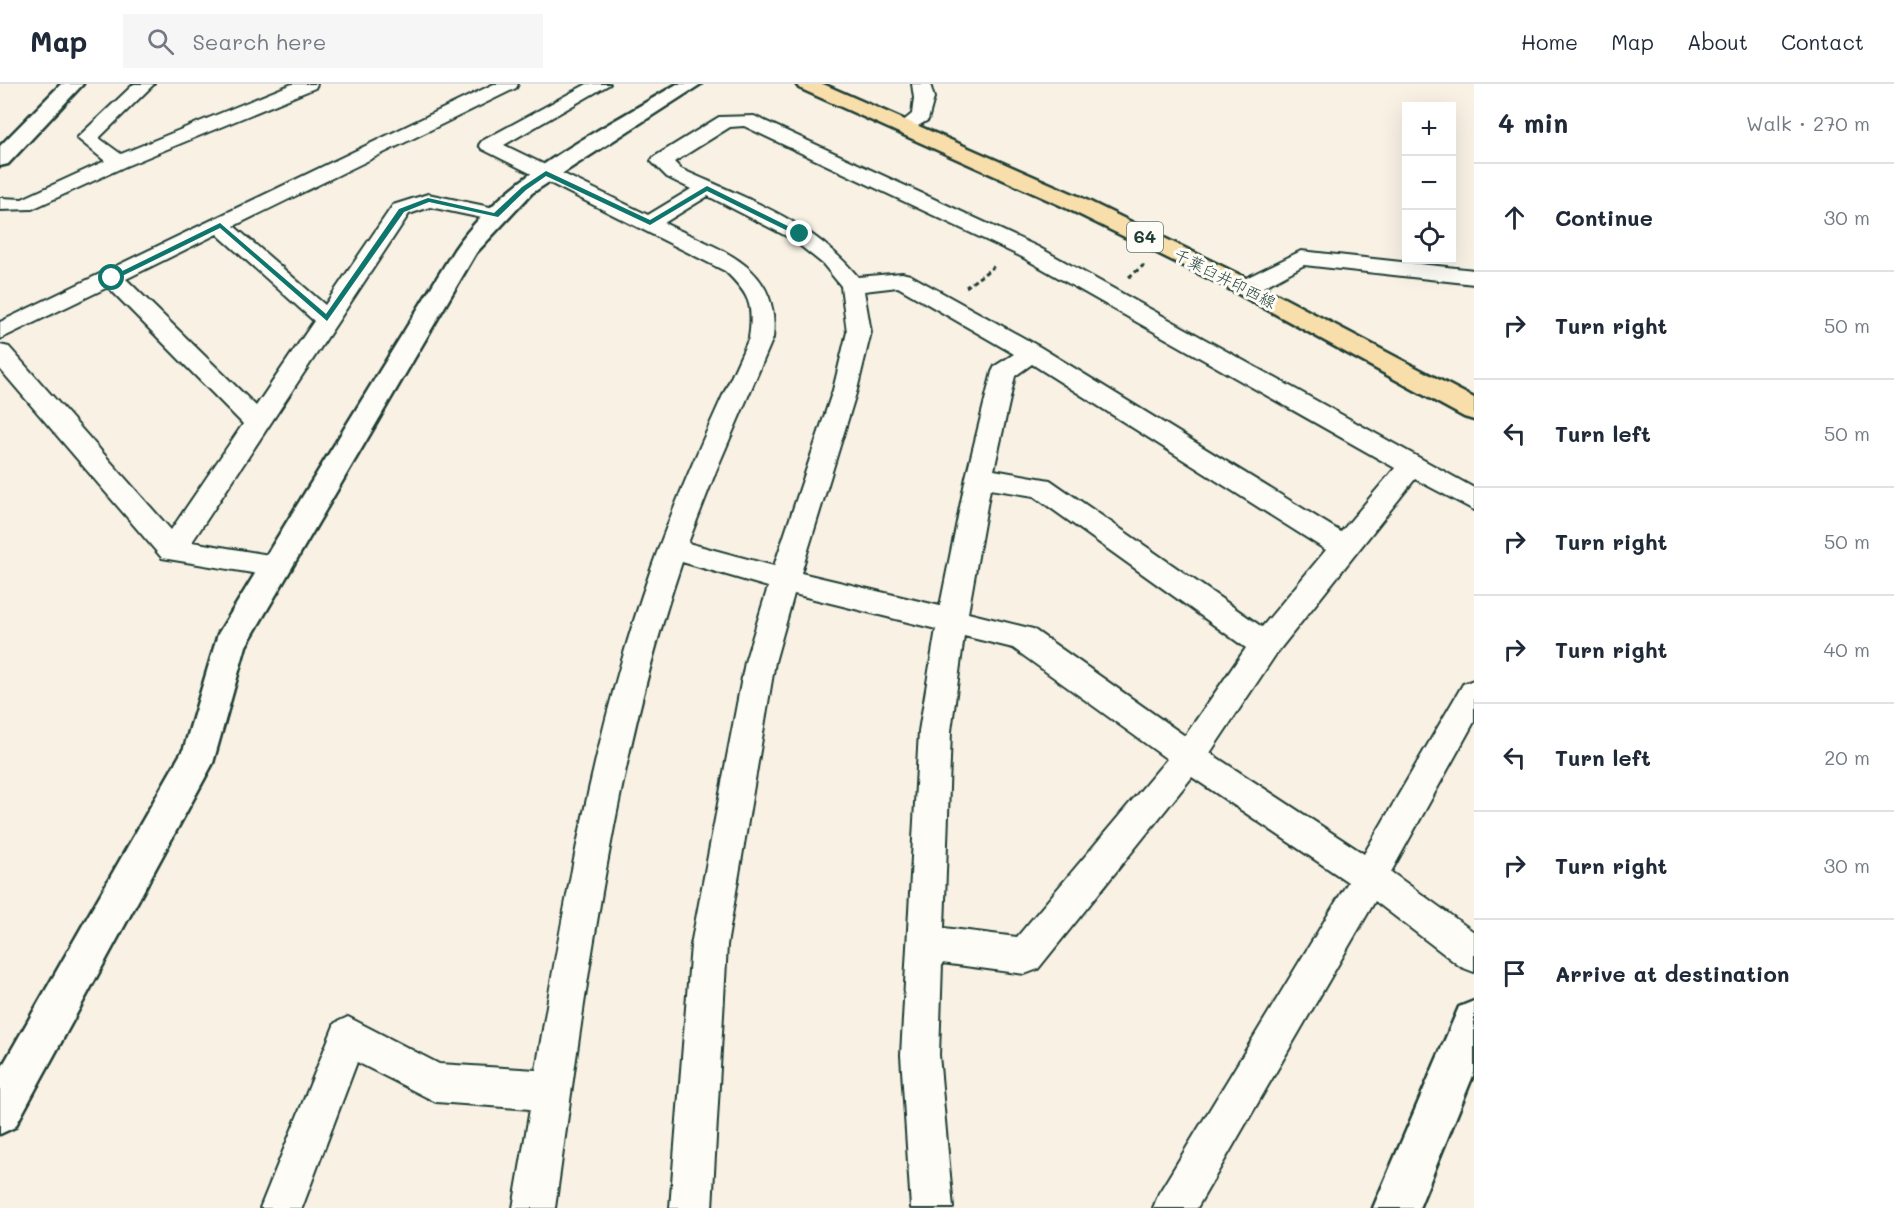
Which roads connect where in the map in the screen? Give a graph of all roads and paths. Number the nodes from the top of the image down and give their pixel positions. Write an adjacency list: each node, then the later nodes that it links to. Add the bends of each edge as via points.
1 (73, 84): 10 (street)
2 (145, 84): 11 (street, via 87,138)
3 (308, 84): 11 (street)
4 (509, 84): 17 (street)
5 (601, 84): 12 (street, via 489,145)
6 (691, 84): 12 (street)
7 (806, 84): 9 (main road, 千葉臼井印西線 / 64)
8 (921, 84): 9 (street, via 921,116)
9 (906, 127): 22 (main road, 千葉臼井印西線 / 64)
10 (0, 159)
11 (119, 162): 14 (street, via 25,205)
12 (546, 173): 15 (street); 16 (street)
13 (707, 188): 16 (street); 18 (street, via 674,173 661,161 726,121 747,120); 21 (street, via 800,234 831,260)
14 (0, 204)
15 (496, 215): 24 (street, via 428,200 401,210); 36 (street, via 466,250)
16 (650, 223): 34 (street, via 733,266 755,288 765,312 761,338 696,484)
17 (220, 225): 20 (street); 24 (street)
18 (1020, 247): 23 (path); 30 (street)
19 (1474, 277): 22 (street, via 1301,258)
20 (112, 278): 25 (street); 29 (street)
21 (852, 285): 23 (street, via 902,280); 37 (street, via 859,332 845,390)
22 (1246, 287): 28 (main road, 千葉臼井印西線 / 64)
23 (943, 304): 27 (street)
24 (327, 319): 29 (street)
25 (0, 331)
26 (0, 352): 35 (street)
27 (1030, 353): 31 (street, via 1004,372); 33 (street)
28 (1474, 410)
29 (257, 423): 35 (street)
30 (1412, 465): 32 (street); 33 (street)
31 (978, 477): 38 (street); 39 (street, via 1041,487)
32 (1474, 500)
33 (1344, 548): 39 (street)
34 (673, 549): 37 (street); 46 (street, via 653,607 597,827)
35 (172, 550): 36 (street)
36 (277, 566): 47 (street, via 230,644 201,752)
37 (784, 580): 38 (street); 50 (street, via 760,662 709,945)
38 (952, 620): 41 (street, via 1022,638); 43 (street, via 935,730)
39 (1265, 645): 41 (street)
40 (1474, 693): 42 (street)
41 (1189, 757): 42 (street); 43 (street, via 1025,956)
42 (1370, 877): 44 (street); 52 (street)
43 (924, 944): 51 (street, via 920,1055)
44 (1474, 954)
45 (1474, 1022): 53 (street)
46 (552, 1091): 48 (street, via 436,1083 348,1036); 49 (street)
47 (0, 1113)
48 (281, 1208)
49 (534, 1208)
50 (691, 1208)
51 (932, 1208)
52 (1174, 1208)
53 (1396, 1208)

